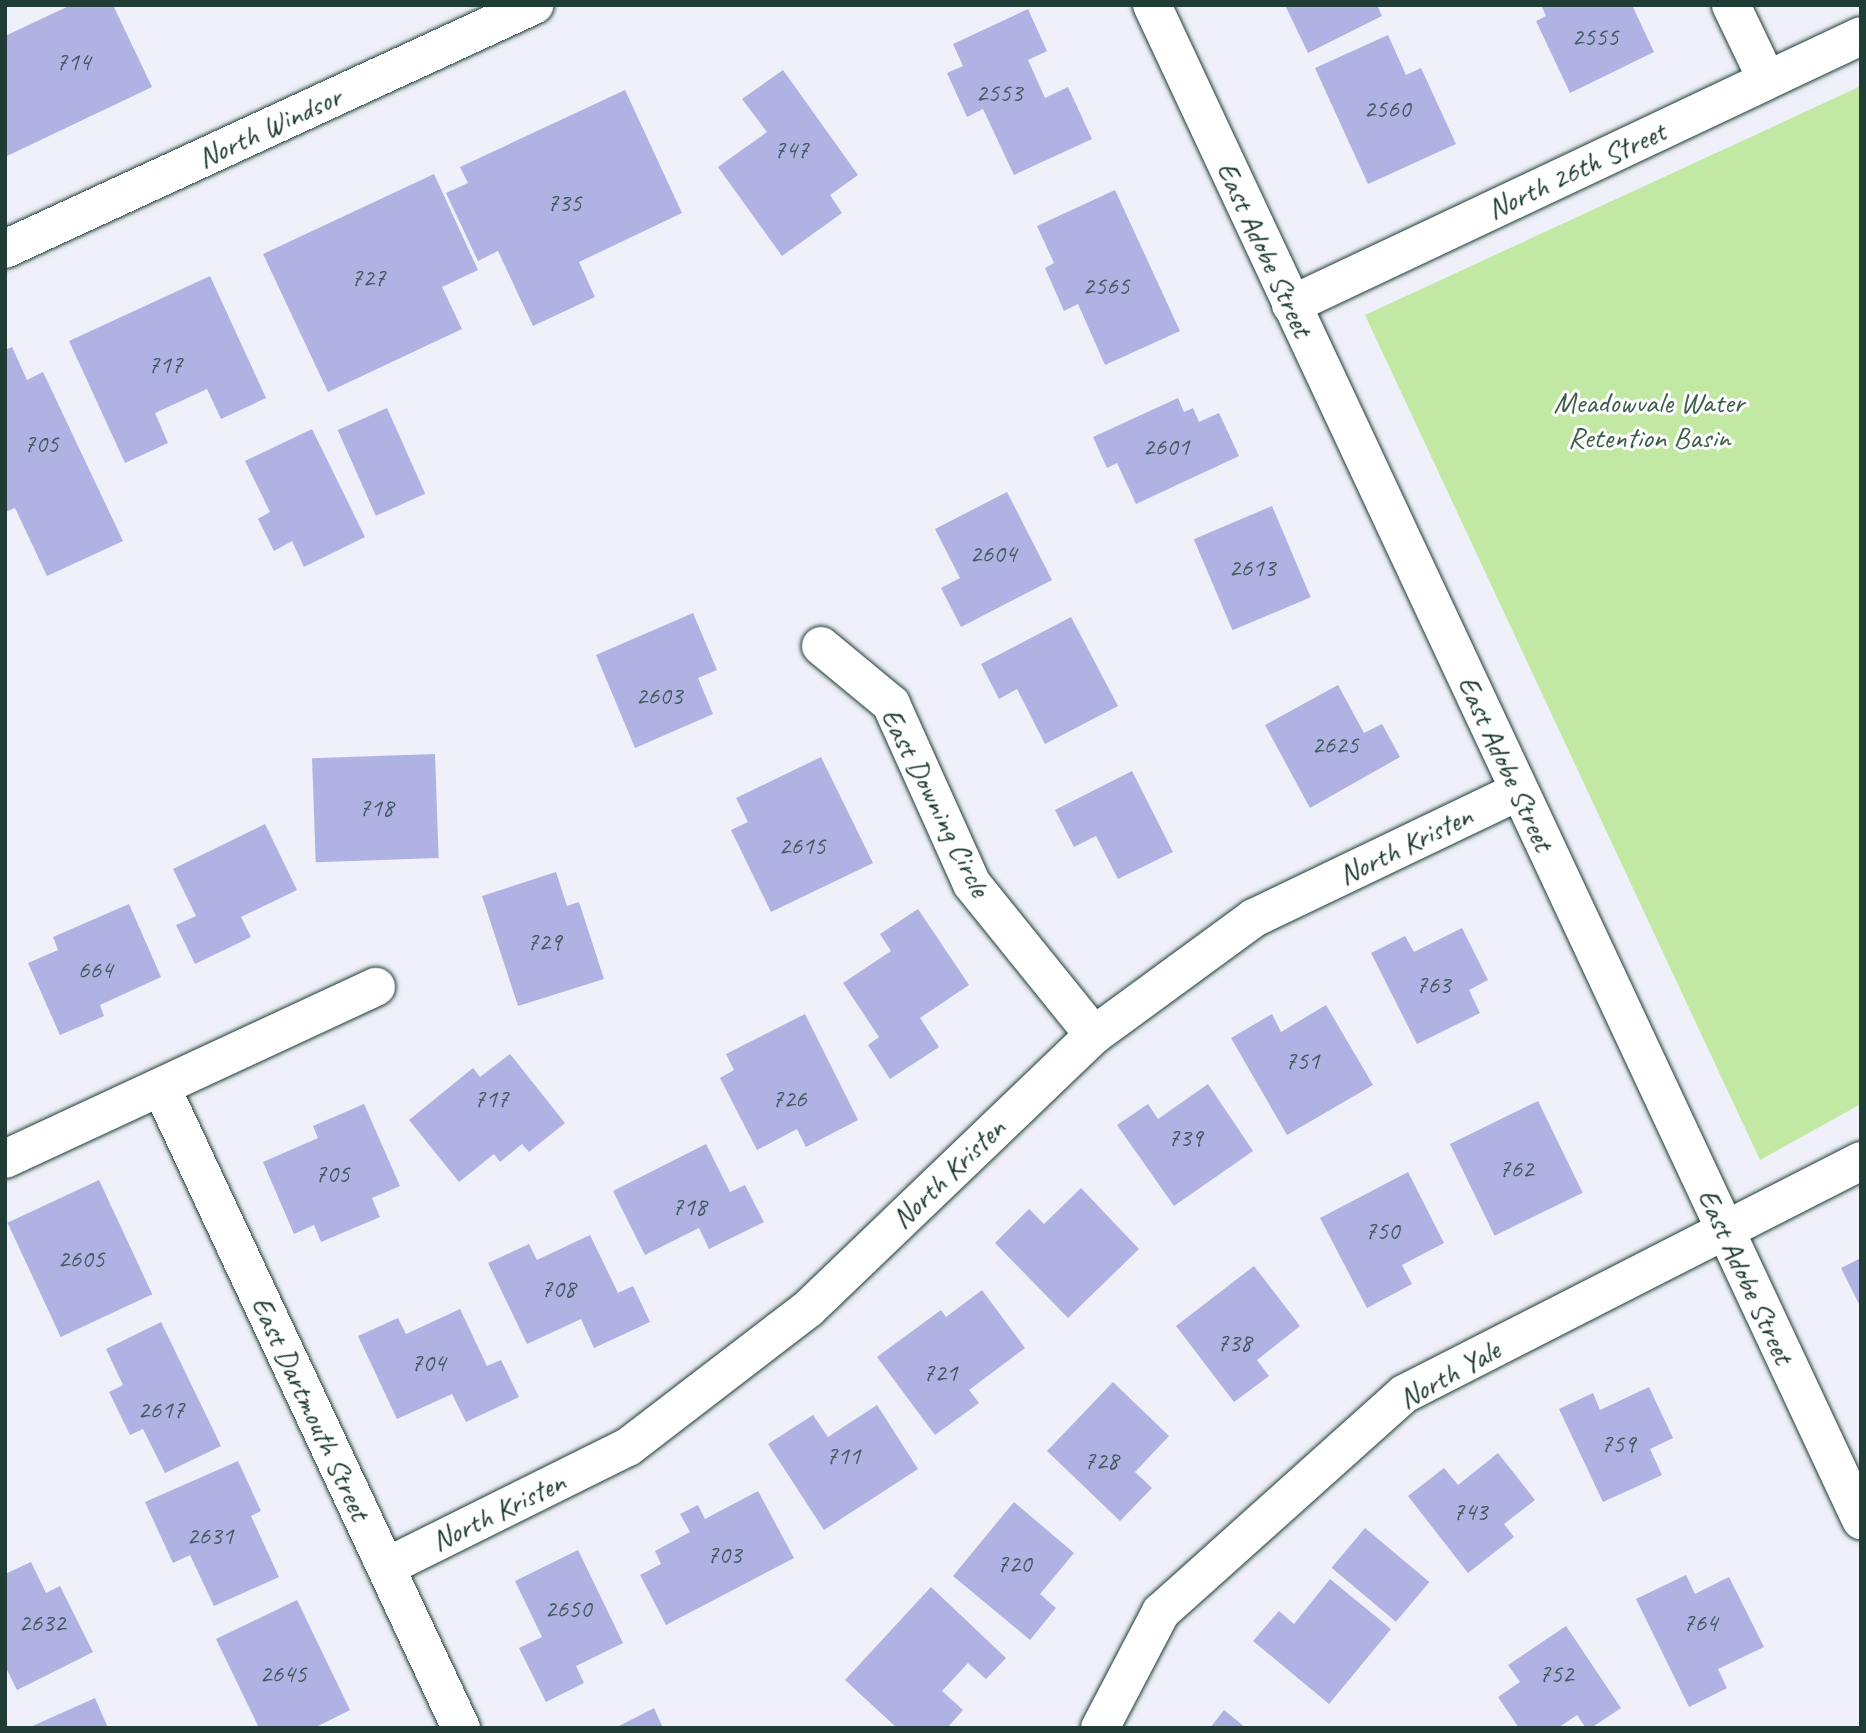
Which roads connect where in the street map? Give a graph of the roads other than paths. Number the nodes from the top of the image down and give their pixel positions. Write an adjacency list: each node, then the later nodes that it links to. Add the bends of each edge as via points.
1 (534, 5): 6 (street, North Windsor)
2 (1152, 5): 7 (street, East Adobe Street)
3 (1731, 5): 5 (street)
4 (1861, 36): 5 (street, North 26th Street)
5 (1767, 80): 7 (street, North 26th Street)
6 (5, 249)
7 (1291, 305): 9 (street, East Adobe Street)
8 (821, 646): 11 (street, East Downing Circle, via 891,704 972,884)
9 (1519, 791): 11 (street, North Kristen, via 1254,918); 15 (street, East Adobe Street)
10 (376, 987): 12 (street)
11 (1094, 1034): 17 (street, North Kristen, via 808,1309 628,1447)
12 (160, 1087): 13 (street); 17 (street, East Dartmouth Street)
13 (5, 1159)
14 (1861, 1161): 15 (street, North Yale)
15 (1726, 1232): 16 (street, East Adobe Street); 19 (street, North Yale, via 1404,1394 1161,1612)
16 (1861, 1520)
17 (386, 1567): 18 (street, East Dartmouth Street)
18 (461, 1728)
19 (1100, 1728)

